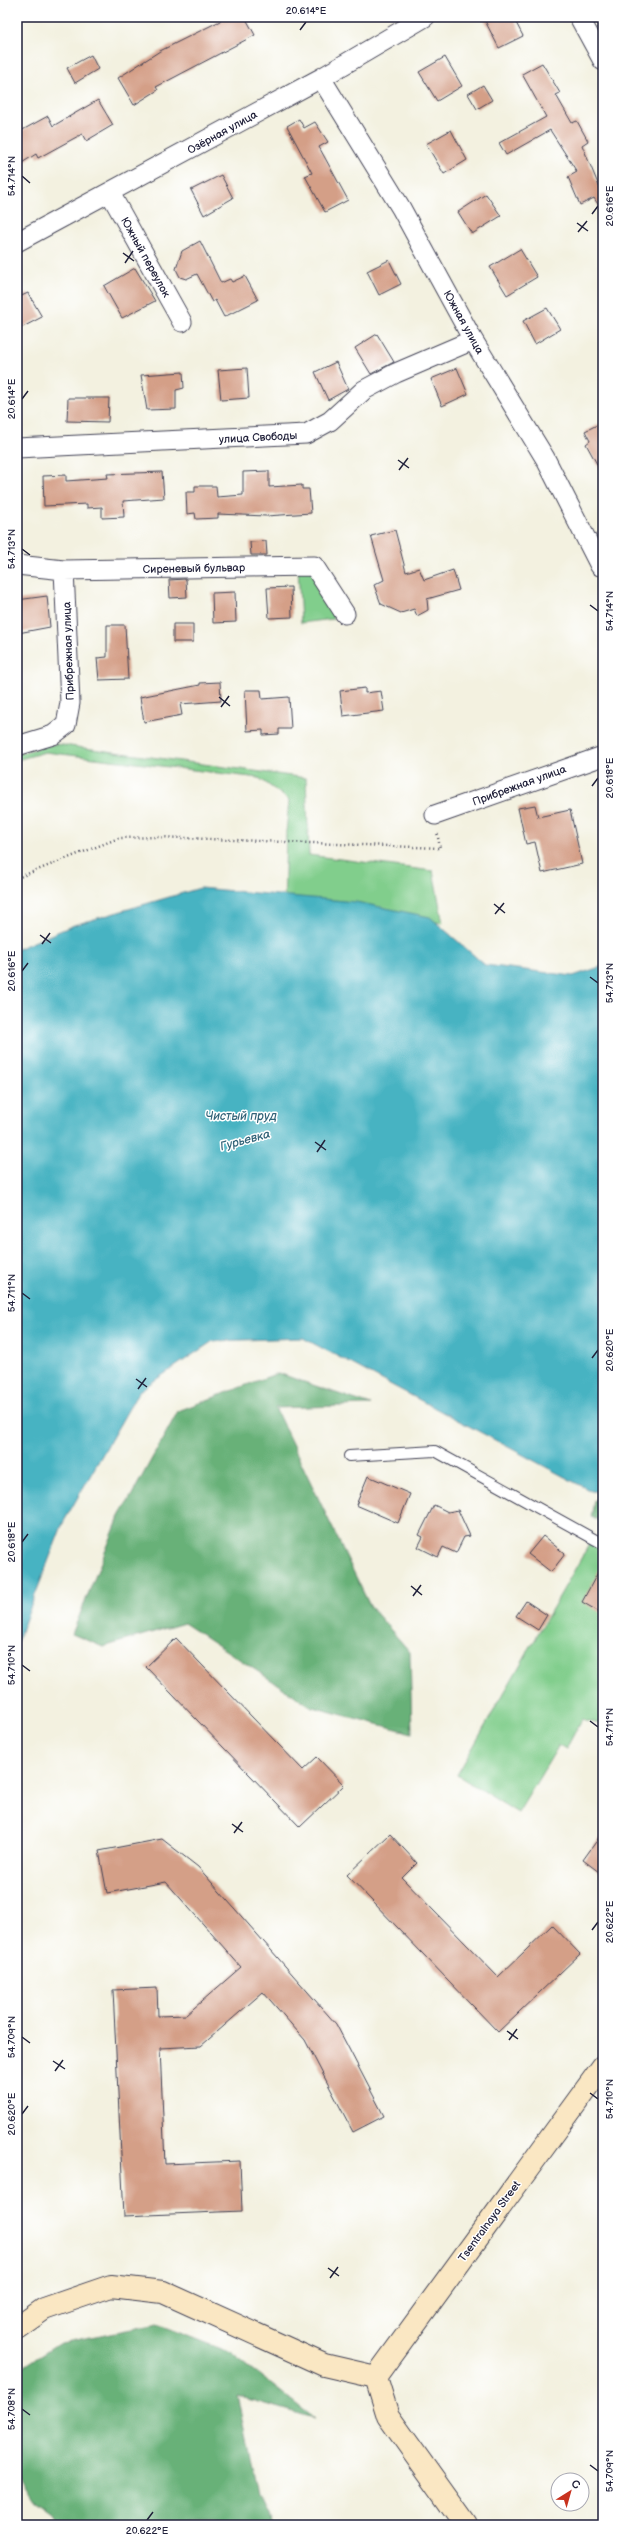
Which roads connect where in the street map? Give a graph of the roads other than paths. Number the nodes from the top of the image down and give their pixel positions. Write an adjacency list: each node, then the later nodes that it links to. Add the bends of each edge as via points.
1 (425, 17): 4 (street, Озёрная улица)
2 (579, 17): 3 (street)
3 (603, 61)
4 (321, 78): 5 (street, Озёрная улица); 8 (street, Южная улица, via 402,208)
5 (110, 193): 6 (street, Озёрная улица); 7 (street, Южный переулок)
6 (17, 242)
7 (182, 322)
8 (473, 340): 9 (street, улица Свободы, via 396,373 364,390 330,421 306,434); 11 (street, Южная улица, via 545,458)
9 (17, 448)
10 (17, 565): 12 (street, Сиреневый бульвар)
11 (602, 568)
12 (64, 570): 13 (street, Сиреневый бульвар, via 314,566); 14 (street, Прибрежная улица, via 70,703 66,725 53,734)
13 (345, 614)
14 (17, 746)
15 (603, 756): 16 (street, Прибрежная улица)
16 (435, 815)
17 (349, 1456): 18 (lane, via 435,1451)
18 (603, 1544)
19 (603, 2066): 21 (main road, Tsentralnaya Street)
20 (17, 2328): 21 (main road, via 44,2309 111,2286 162,2292 324,2365)
21 (376, 2376): 22 (main road, via 388,2416)
22 (466, 2525)

